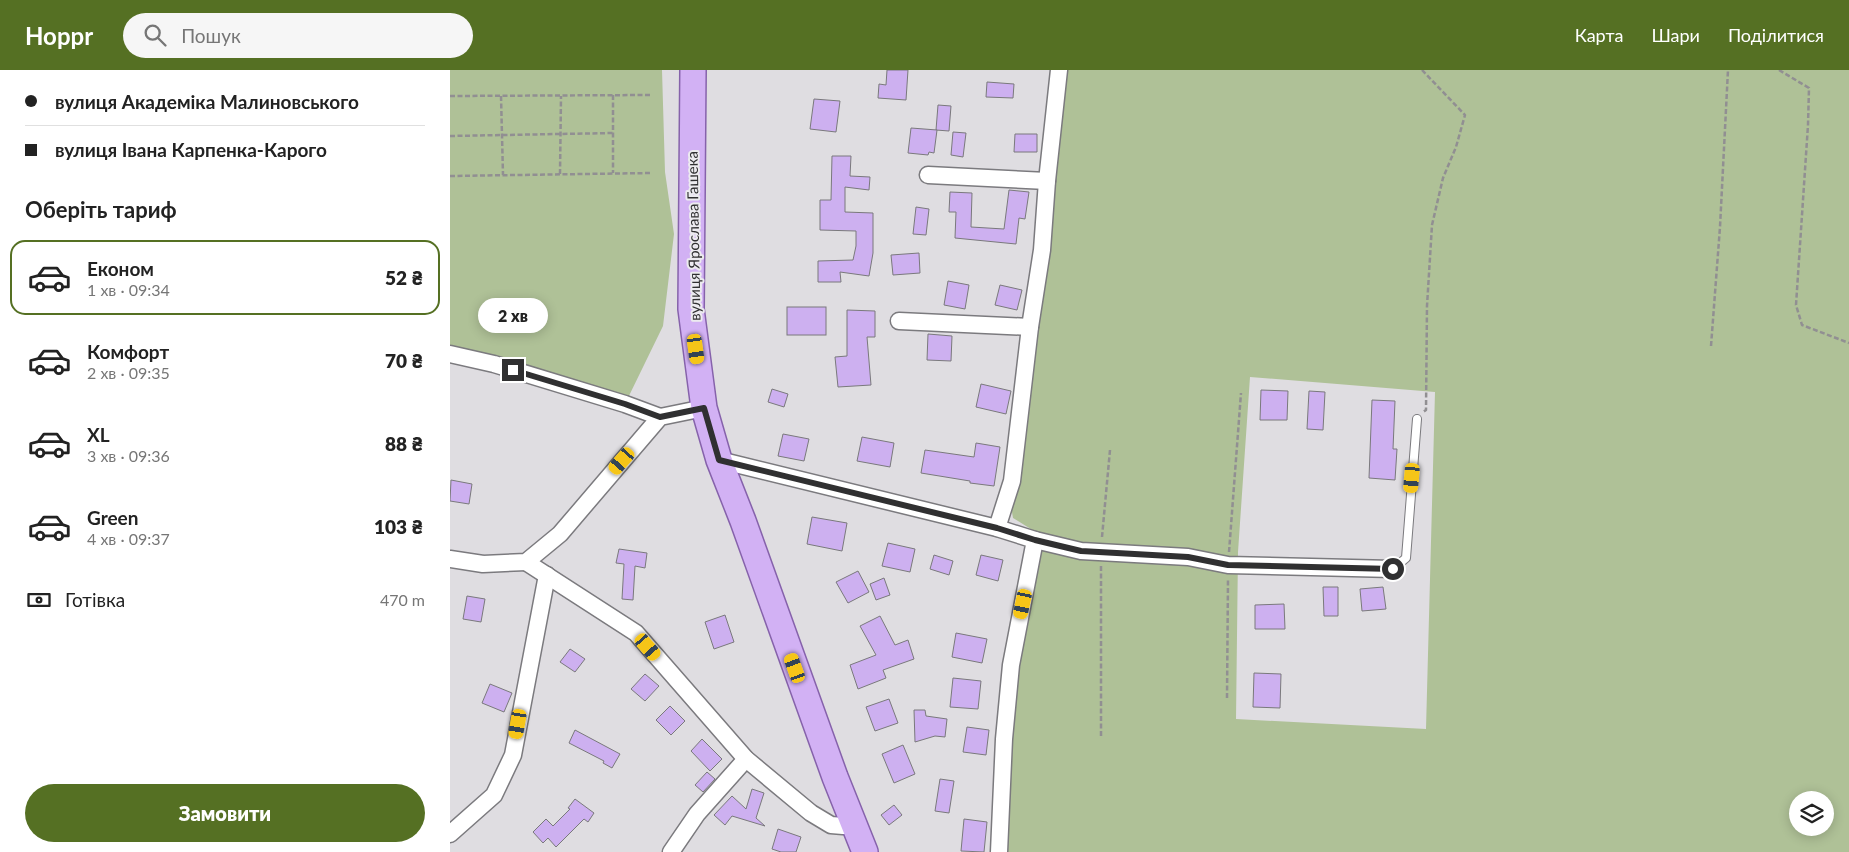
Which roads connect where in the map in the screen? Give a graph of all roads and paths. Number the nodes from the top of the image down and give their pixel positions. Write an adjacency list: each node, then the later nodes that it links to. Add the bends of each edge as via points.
1 (693, 70): 29 (main road, вулиця Ярослава Гашека, via 691,309)
2 (1059, 70): 22 (street)
3 (1422, 70): 31 (path, via 1465,115 1443,178 1432,225 1426,410)
4 (1728, 70): 26 (path)
5 (1779, 70): 25 (path, via 1809,88 1796,305 1802,325)
6 (613, 95): 7 (path); 10 (path); 11 (path)
7 (650, 95)
8 (450, 96): 9 (path)
9 (501, 96): 10 (path); 13 (path)
10 (561, 96): 12 (path)
11 (612, 133): 12 (path); 16 (path)
12 (560, 134): 13 (path); 18 (path)
13 (503, 135): 14 (path); 19 (path)
14 (450, 136)
15 (450, 170): 21 (path)
16 (613, 173): 17 (path); 18 (path)
17 (651, 173)
18 (560, 174): 19 (path)
19 (503, 175): 21 (path)
20 (928, 175): 22 (street)
21 (450, 176)
22 (1047, 181): 24 (street, via 1042,250)
23 (899, 321): 24 (street)
24 (1030, 327): 34 (street, via 1012,481)
25 (1849, 342)
26 (1711, 346)
27 (450, 354): 30 (street, via 494,364)
28 (1241, 393): 39 (path)
29 (704, 408): 30 (street); 33 (main road, вулиця Ярослава Гашека)
30 (660, 417): 38 (street, via 560,534)
31 (1417, 419): 40 (lane, via 1406,558)
32 (1110, 450): 36 (path)
33 (719, 460): 34 (street); 45 (main road, вулиця Ярослава Гашека)
34 (997, 528): 35 (street)
35 (1035, 540): 36 (street); 49 (street, via 1011,665)
36 (1101, 553): 39 (street, via 1188,557); 43 (path)
37 (450, 560): 38 (street, via 484,564)
38 (526, 562): 41 (street)
39 (1228, 565): 40 (street); 42 (path)
40 (1393, 569)
41 (547, 576): 44 (street, via 636,633); 46 (street, via 513,755 494,795)
42 (1227, 698)
43 (1101, 736)
44 (746, 759): 45 (street, via 811,813 831,825); 47 (street, via 710,798)
45 (853, 822): 48 (main road, вулиця Ярослава Гашека)
46 (450, 834)
47 (671, 852)
48 (865, 852)
49 (999, 852)

